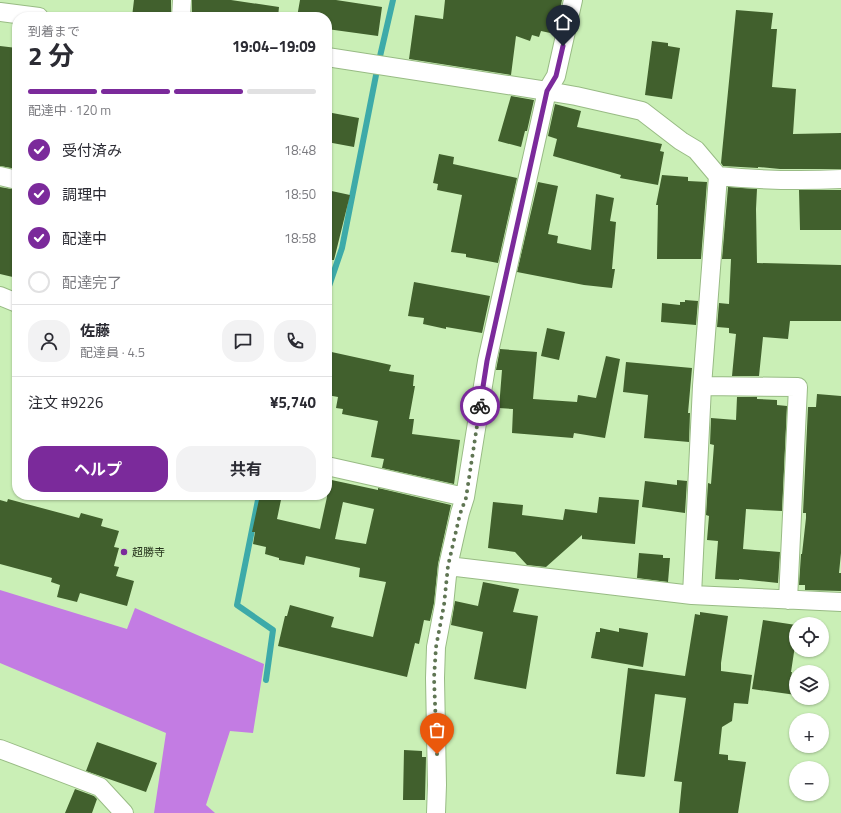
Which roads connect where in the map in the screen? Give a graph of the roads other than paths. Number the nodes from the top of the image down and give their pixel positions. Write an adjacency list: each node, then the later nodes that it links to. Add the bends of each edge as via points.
1 (182, 0): 4 (street)
2 (574, 0): 7 (street, via 556,76)
3 (0, 12): 5 (street)
4 (181, 12)
5 (12, 14)
6 (332, 58): 7 (street)
7 (547, 91): 9 (street, via 642,111 696,150); 16 (street, via 487,361)
8 (0, 176): 10 (street)
9 (718, 176): 11 (street); 14 (street)
10 (12, 179)
11 (841, 179)
12 (0, 296): 13 (street)
13 (12, 301)
14 (702, 386): 18 (street); 19 (street, via 798,387)
15 (332, 467): 16 (street)
16 (466, 498): 17 (street)
17 (448, 566): 18 (street); 23 (street, via 434,678)
18 (692, 594): 19 (street)
19 (788, 600): 20 (street)
20 (841, 602)
21 (0, 749): 22 (street, via 100,787)
22 (124, 813)
23 (436, 813)

